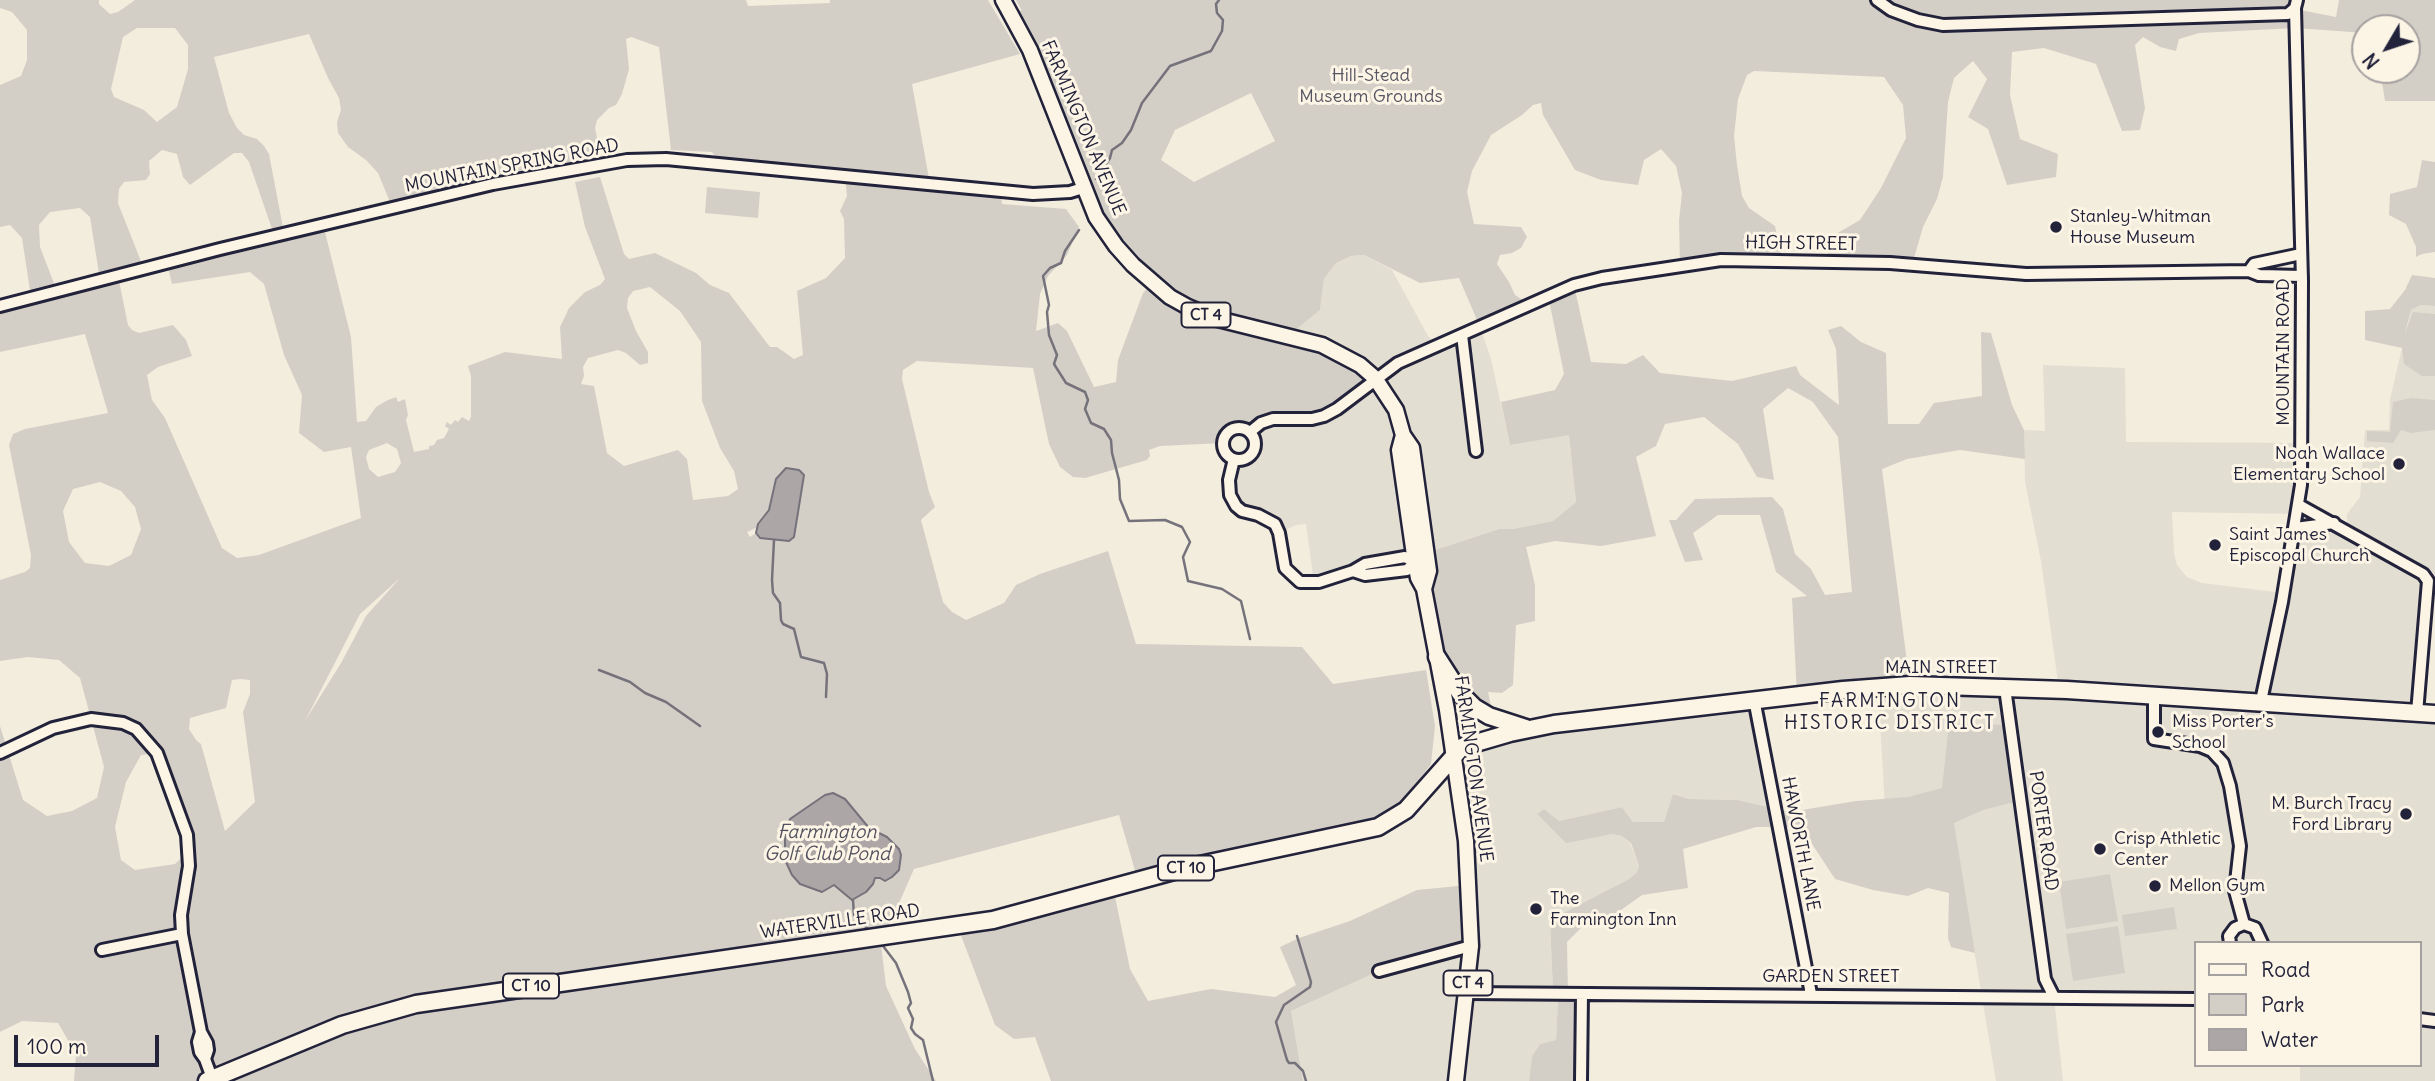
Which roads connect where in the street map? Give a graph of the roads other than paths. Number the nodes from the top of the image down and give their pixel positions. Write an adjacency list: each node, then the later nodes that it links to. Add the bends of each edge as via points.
1 (1003, 0): 4 (main road, FARMINGTON AVENUE / CT 4, via 1030,50)
2 (1877, 0): 3 (street, via 1891,10 1943,25 2288,14)
3 (2296, 4): 5 (street, MOUNTAIN ROAD)
4 (1083, 188): 8 (street, MOUNTAIN SPRING ROAD, via 1033,194 676,160 627,160 493,184); 10 (main road, FARMINGTON AVENUE / CT 4, via 1116,246 1171,298 1214,318 1322,345)
5 (2301, 254): 6 (street, HIGH STREET, via 2254,264); 7 (street, MOUNTAIN ROAD)
6 (2249, 271): 7 (street, HIGH STREET); 9 (street, HIGH STREET, via 2026,274 1890,263 1721,260 1574,285)
7 (2302, 276): 15 (street, MOUNTAIN ROAD)
8 (0, 306)
9 (1462, 335): 10 (street, HIGH STREET, via 1398,363); 13 (street)
10 (1376, 378): 11 (street, HIGH STREET, via 1324,416 1273,419); 12 (main road, FARMINGTON AVENUE / CT 4, via 1399,415)
11 (1250, 432): 14 (street, via 1255,442 1253,453); 14 (street, via 1236,428 1224,438 1224,449)
12 (1403, 435): 18 (main road, FARMINGTON AVENUE / CT 4, via 1399,450); 19 (main road, FARMINGTON AVENUE / CT 4, via 1412,447 1429,571)
13 (1476, 451)
14 (1234, 460): 18 (street, via 1230,495 1242,511 1275,524 1285,568 1294,578 1310,583 1365,564 1405,557)
15 (2299, 505): 16 (street); 17 (street, MOUNTAIN ROAD)
16 (2334, 523): 17 (street); 25 (street, via 2428,581)
17 (2295, 527): 24 (street, MOUNTAIN ROAD)
18 (1415, 562): 19 (main road, FARMINGTON AVENUE / CT 4)
19 (1424, 589): 20 (main road, FARMINGTON AVENUE / CT 4)
20 (1437, 657): 27 (highway, via 1475,707); 29 (main road, FARMINGTON AVENUE / CT 4)
21 (2005, 688): 22 (highway, MAIN STREET / CT 10); 23 (highway, MAIN STREET / CT 10, via 1910,685); 37 (street, PORTER ROAD)
22 (2154, 695): 24 (highway, MAIN STREET / CT 10); 30 (street, via 2154,739 2200,746 2223,763 2240,846 2235,891)
23 (1754, 699): 27 (highway, MAIN STREET / CT 10); 40 (street, HAWORTH LANE)
24 (2261, 701): 25 (highway, MAIN STREET / CT 10)
25 (2417, 713): 26 (highway, MAIN STREET / CT 10)
26 (2435, 713)
27 (1529, 728): 29 (highway, MAIN STREET / CT 10, via 1471,743)
28 (0, 752): 31 (street, via 53,728 92,719 123,723 146,738 157,752 187,835 189,866)
29 (1454, 754): 34 (main road, FARMINGTON AVENUE / CT 4, via 1466,841); 44 (highway, WATERVILLE ROAD / CT 10, via 1406,810 1378,827 1181,869 993,920 416,1004 342,1025)
30 (2244, 924): 32 (street, via 2235,928); 33 (street, via 2255,928)
31 (182, 934): 35 (street); 44 (street)
32 (2230, 941)
33 (2261, 941)
34 (1471, 946): 36 (street); 38 (main road, FARMINGTON AVENUE / CT 4)
35 (102, 950)
36 (1379, 971)
37 (2045, 979): 41 (street); 42 (street, PORTER ROAD)
38 (1467, 992): 39 (street, GARDEN STREET); 45 (main road, FARMINGTON AVENUE / CT 4)
39 (1582, 994): 40 (street, GARDEN STREET); 46 (street)
40 (1811, 994): 41 (street, GARDEN STREET)
41 (2034, 997): 42 (street, GARDEN STREET)
42 (2054, 997): 43 (street, GARDEN STREET)
43 (2194, 999)
44 (210, 1080)
45 (1456, 1081)
46 (1581, 1081)

